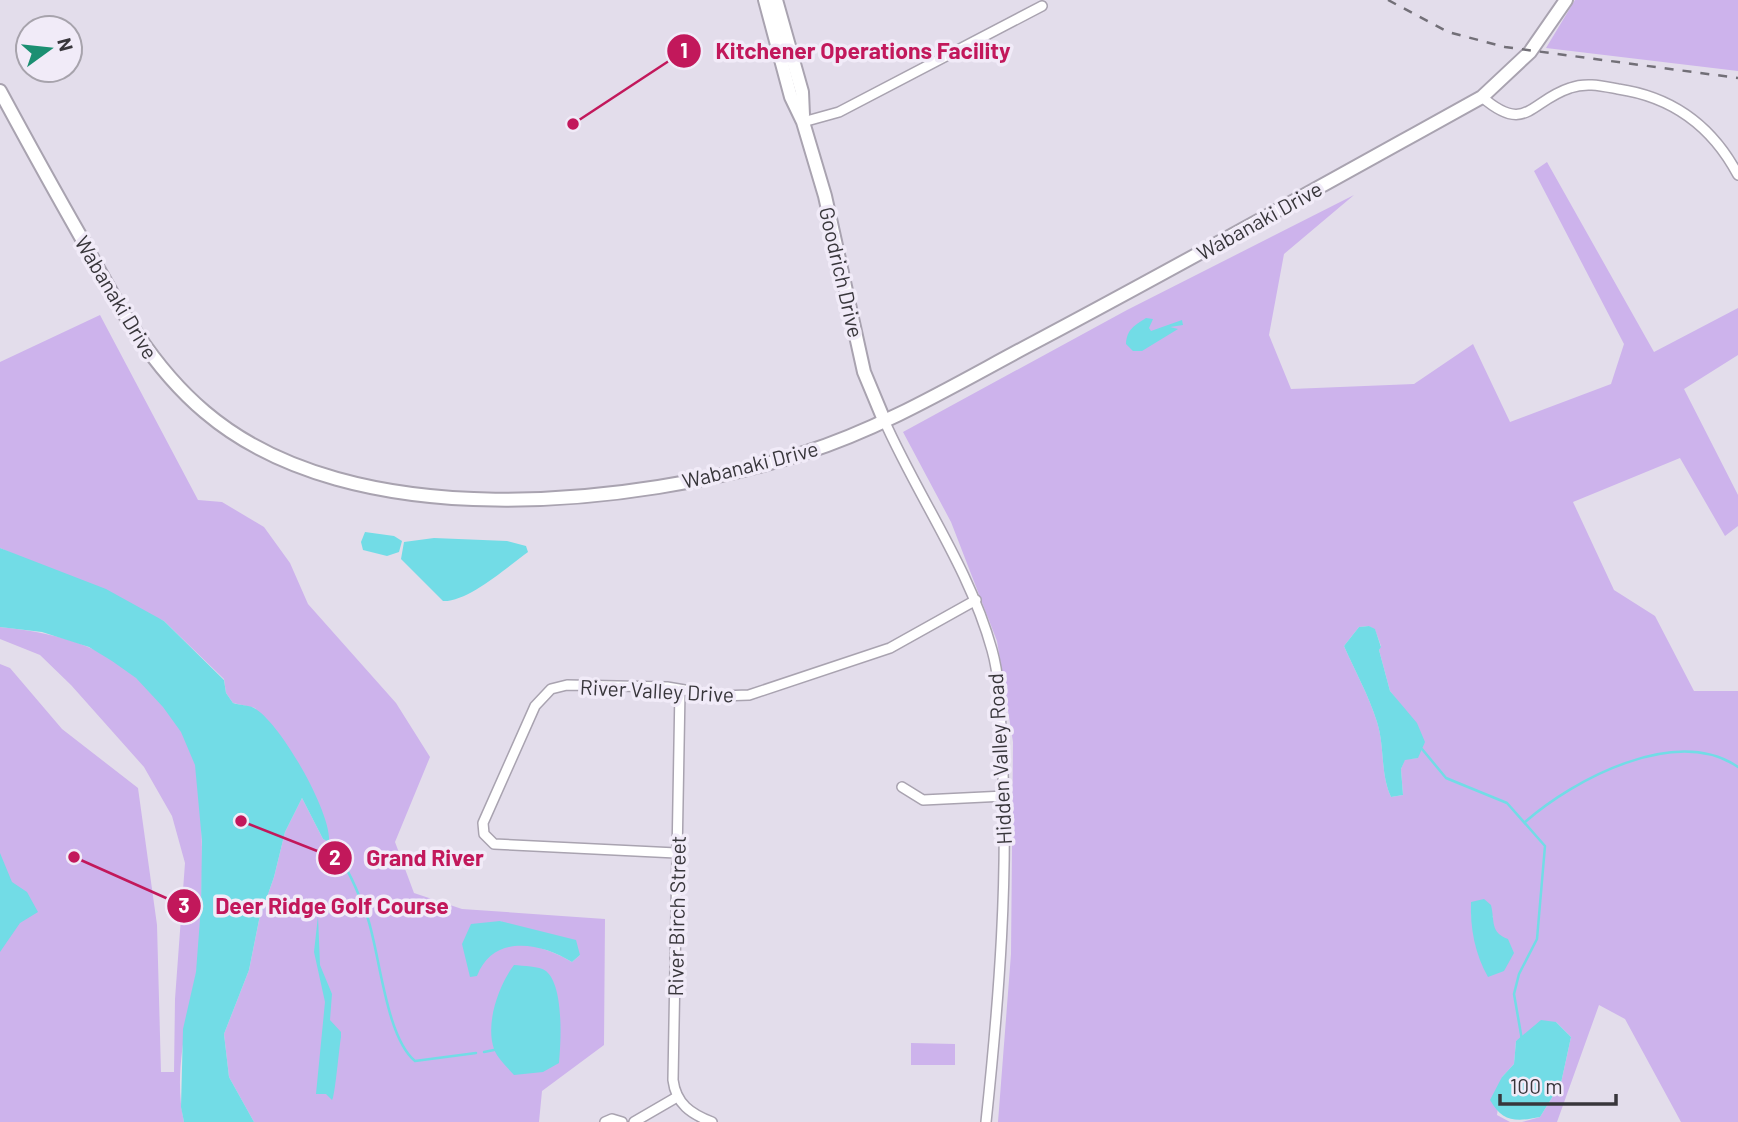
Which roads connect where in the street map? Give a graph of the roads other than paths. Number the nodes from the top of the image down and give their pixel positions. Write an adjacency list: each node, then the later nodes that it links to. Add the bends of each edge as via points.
1 (765, 0): 7 (street, Goodrich Drive, via 791,97)
2 (776, 0): 7 (street, Goodrich Drive, via 802,92)
3 (1566, 0): 6 (street, Wabanaki Drive, via 1530,52)
4 (1042, 6): 7 (street, via 839,112)
5 (0, 91): 9 (street, Wabanaki Drive, via 131,327 158,366 240,440 299,469 378,490 456,497 530,498 629,491 806,452)
6 (1482, 97): 8 (street, via 1499,112 1518,115 1530,113 1569,88 1590,84 1642,92 1702,124); 9 (street, Wabanaki Drive)
7 (803, 122): 9 (street, Goodrich Drive, via 825,196 864,372)
8 (1738, 175)
9 (884, 421): 10 (street, Hidden Valley Road)
10 (976, 600): 11 (street, River Valley Drive, via 890,648 749,695); 13 (street, Hidden Valley Road, via 993,653 999,692)
11 (680, 690): 14 (street, River Birch Street); 14 (street, River Valley Drive, via 567,685 551,689 535,705 483,823 484,834 494,844)
12 (902, 787): 13 (street, via 923,800)
13 (1004, 796): 20 (street, Hidden Valley Road, via 1003,893)
14 (676, 853): 15 (street, River Birch Street, via 673,1080)
15 (677, 1097): 18 (street); 19 (street)
16 (605, 1122): 17 (street)
17 (622, 1122)
18 (634, 1122)
19 (712, 1122)
20 (986, 1122)

